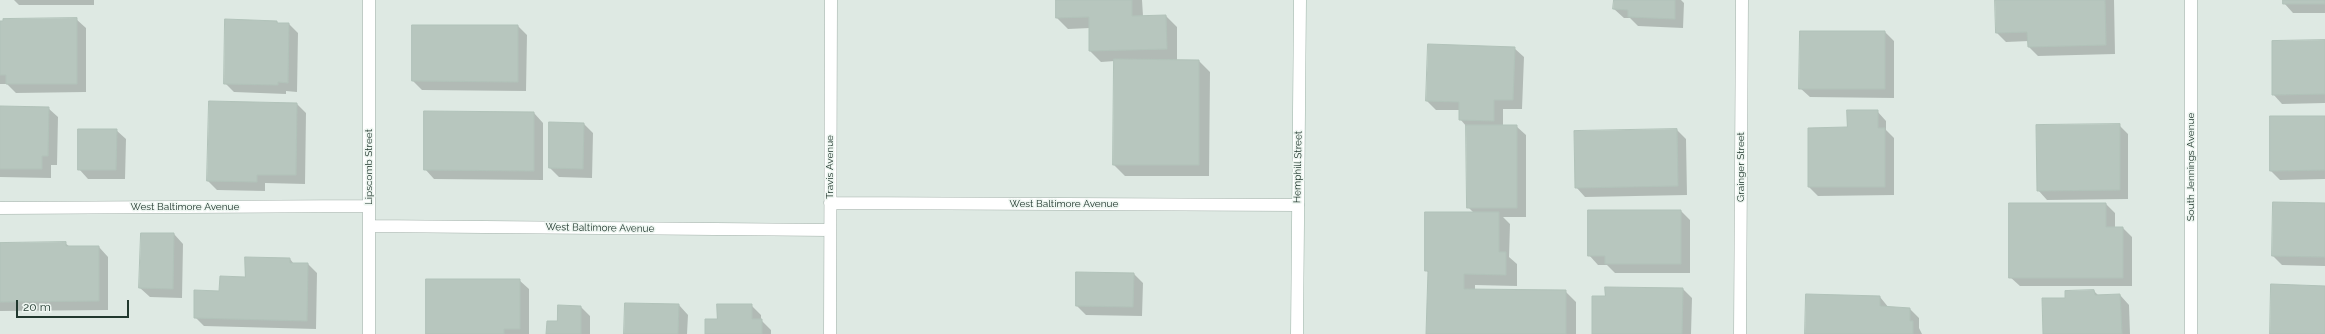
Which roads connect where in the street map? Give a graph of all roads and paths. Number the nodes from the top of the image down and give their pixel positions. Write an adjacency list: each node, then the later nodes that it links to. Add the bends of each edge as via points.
1 (369, 0): 8 (street, Lipscomb Street)
2 (831, 0): 6 (street, Travis Avenue)
3 (1300, 0): 7 (street, Hemphill Street)
4 (1742, 0): 15 (street, Grainger Street)
5 (2190, 0): 16 (street, South Jennings Avenue)
6 (830, 203): 7 (street, West Baltimore Avenue); 11 (street, Travis Avenue)
7 (1298, 205): 14 (street, Hemphill Street)
8 (369, 206): 9 (street, West Baltimore Avenue); 10 (street, Lipscomb Street)
9 (0, 208)
10 (369, 226): 11 (street, West Baltimore Avenue); 12 (street, Lipscomb Street)
11 (830, 230): 13 (street, Travis Avenue)
12 (369, 334)
13 (830, 334)
14 (1297, 334)
15 (1740, 334)
16 (2191, 334)

